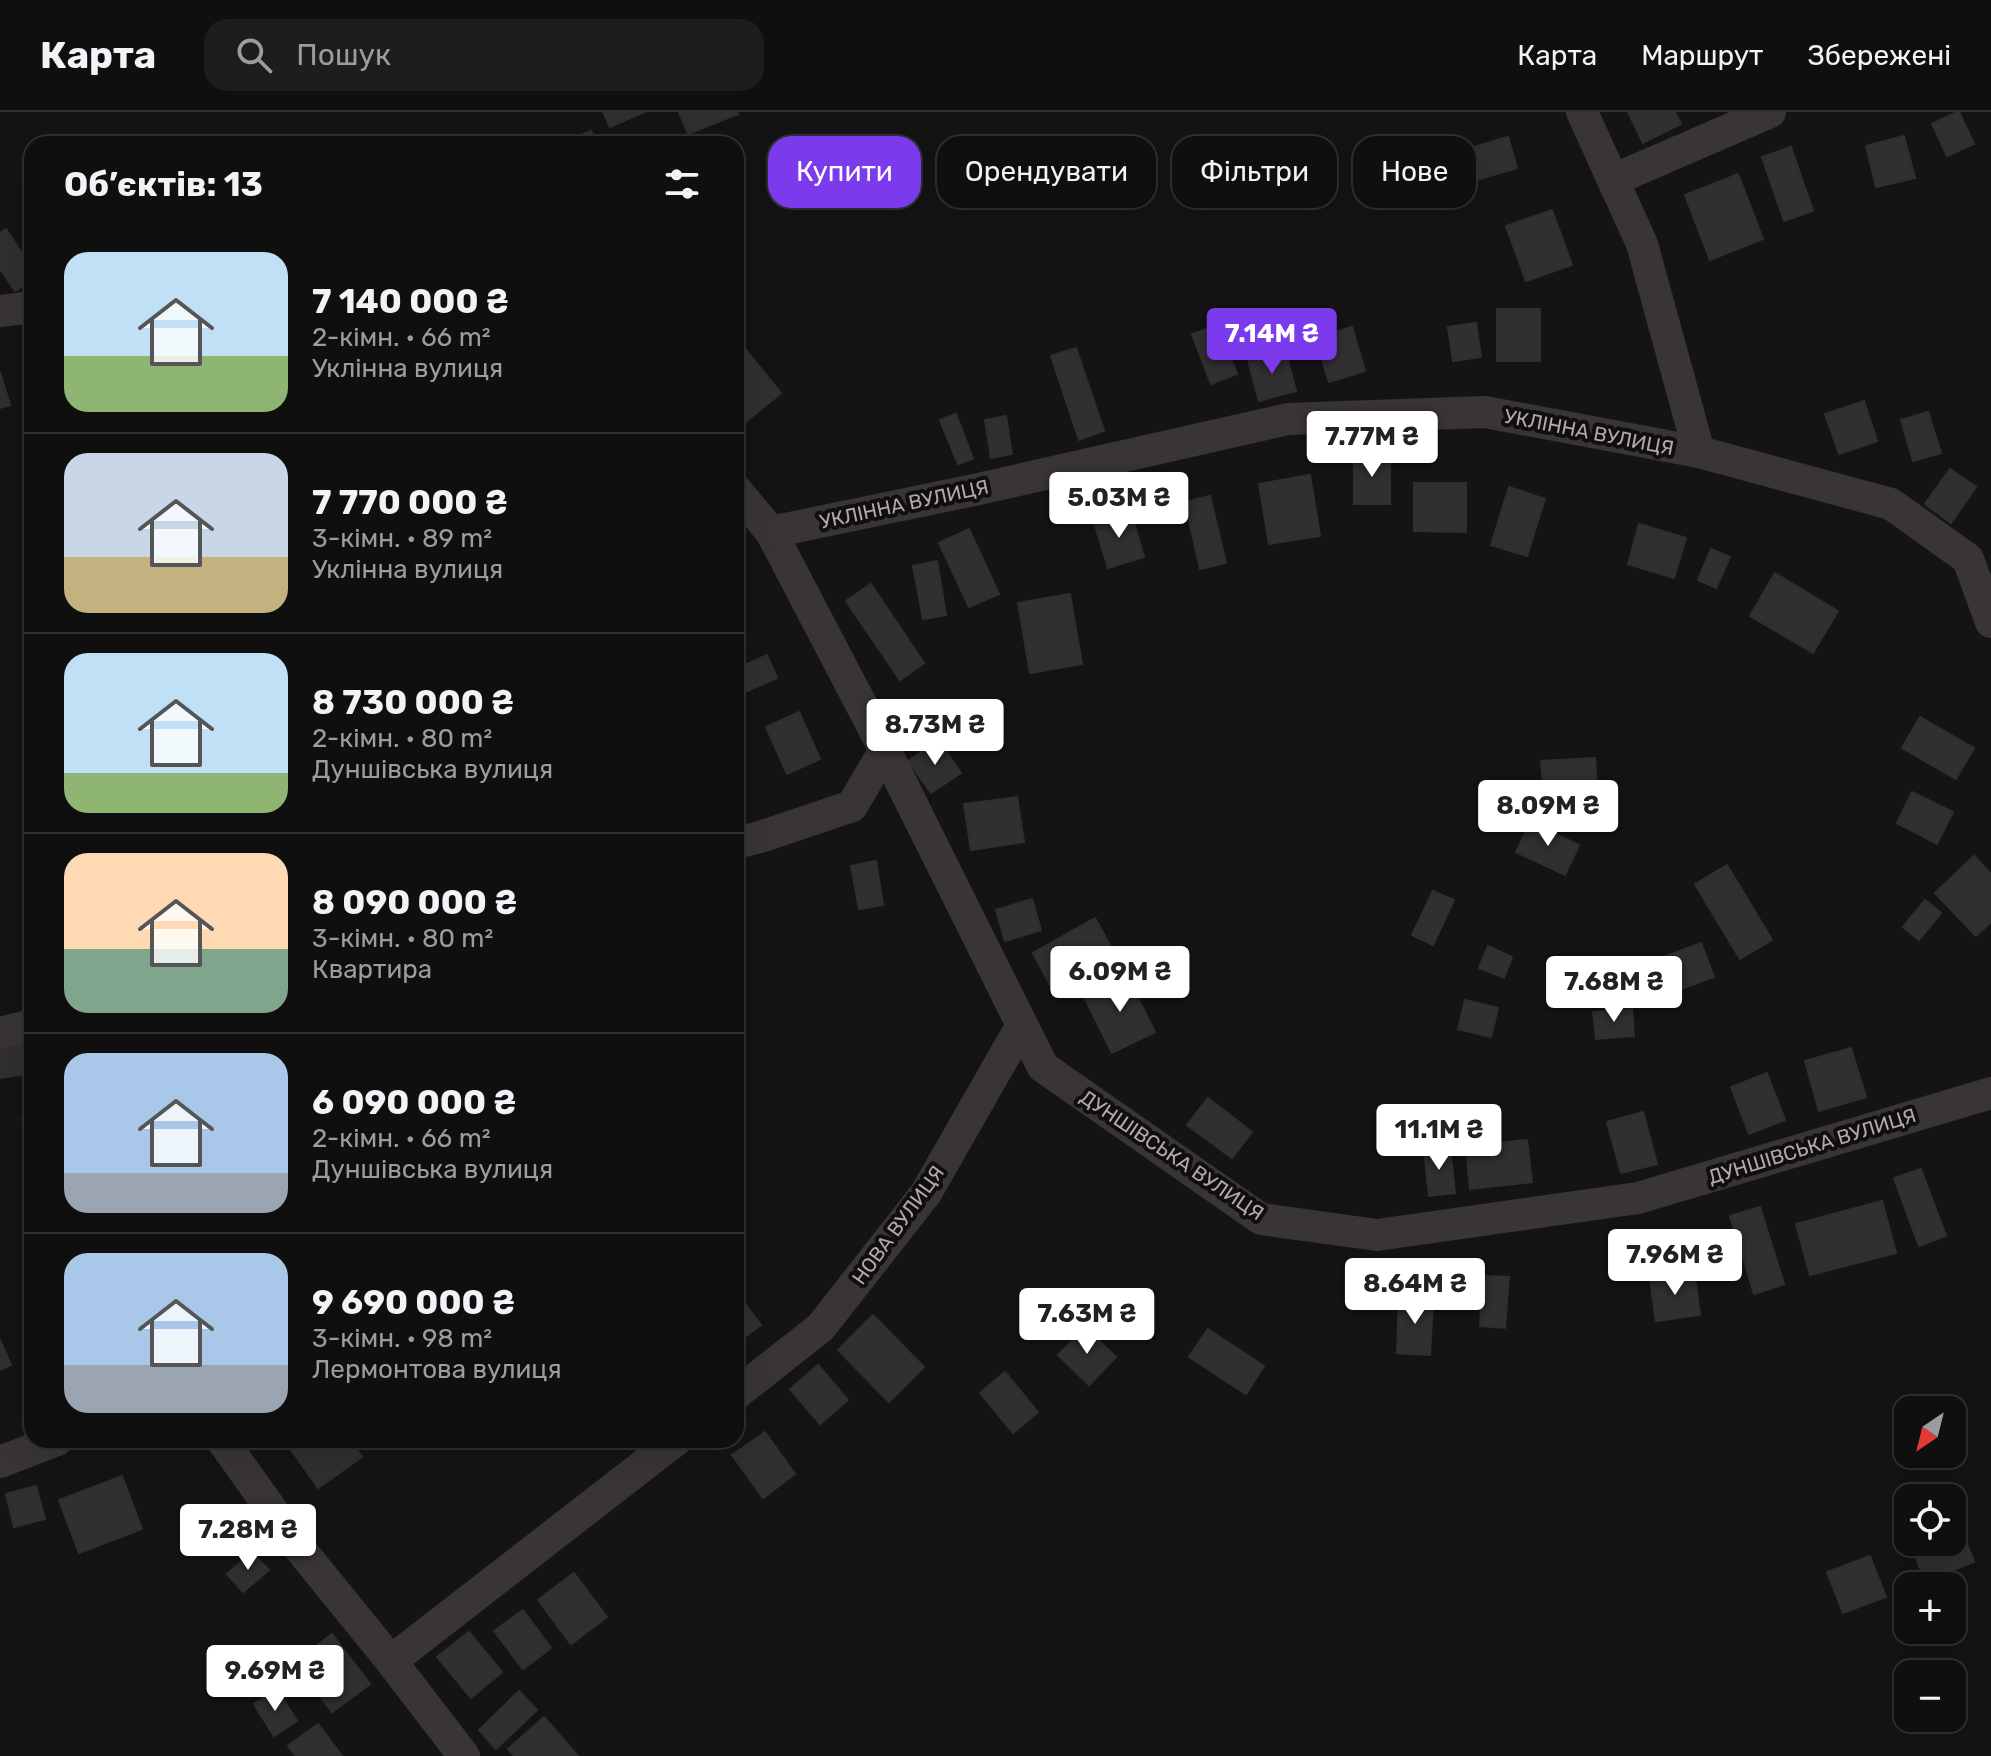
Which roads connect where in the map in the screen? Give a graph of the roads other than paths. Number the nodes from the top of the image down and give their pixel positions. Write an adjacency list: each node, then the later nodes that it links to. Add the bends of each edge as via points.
1 (1582, 112): 3 (street)
2 (1770, 112): 3 (street)
3 (1613, 180): 6 (street, via 1642,244)
4 (24, 308): 5 (street)
5 (0, 311)
6 (1699, 452): 8 (street, УКЛІННА ВУЛИЦЯ, via 1485,412 1288,419); 9 (street, УКЛІННА ВУЛИЦЯ, via 1891,504 1968,559)
7 (744, 500): 8 (street, ДУНШІВСЬКА ВУЛИЦЯ)
8 (771, 532): 10 (street, ДУНШІВСЬКА ВУЛИЦЯ)
9 (1991, 622)
10 (885, 750): 11 (street, via 852,806); 12 (street, ДУНШІВСЬКА ВУЛИЦЯ)
11 (744, 841)
12 (1022, 1025): 15 (street, ДУНШІВСЬКА ВУЛИЦЯ, via 1043,1067 1261,1219 1377,1235 1638,1198); 16 (street, НОВА ВУЛИЦЯ, via 917,1205 821,1327)
13 (24, 1027): 14 (street)
14 (0, 1033)
15 (1991, 1093)
16 (744, 1388)
17 (36, 1448): 20 (street)
18 (228, 1448): 21 (street, via 296,1544)
19 (666, 1448): 21 (street)
20 (0, 1462)
21 (391, 1661): 22 (street)
22 (464, 1756)

